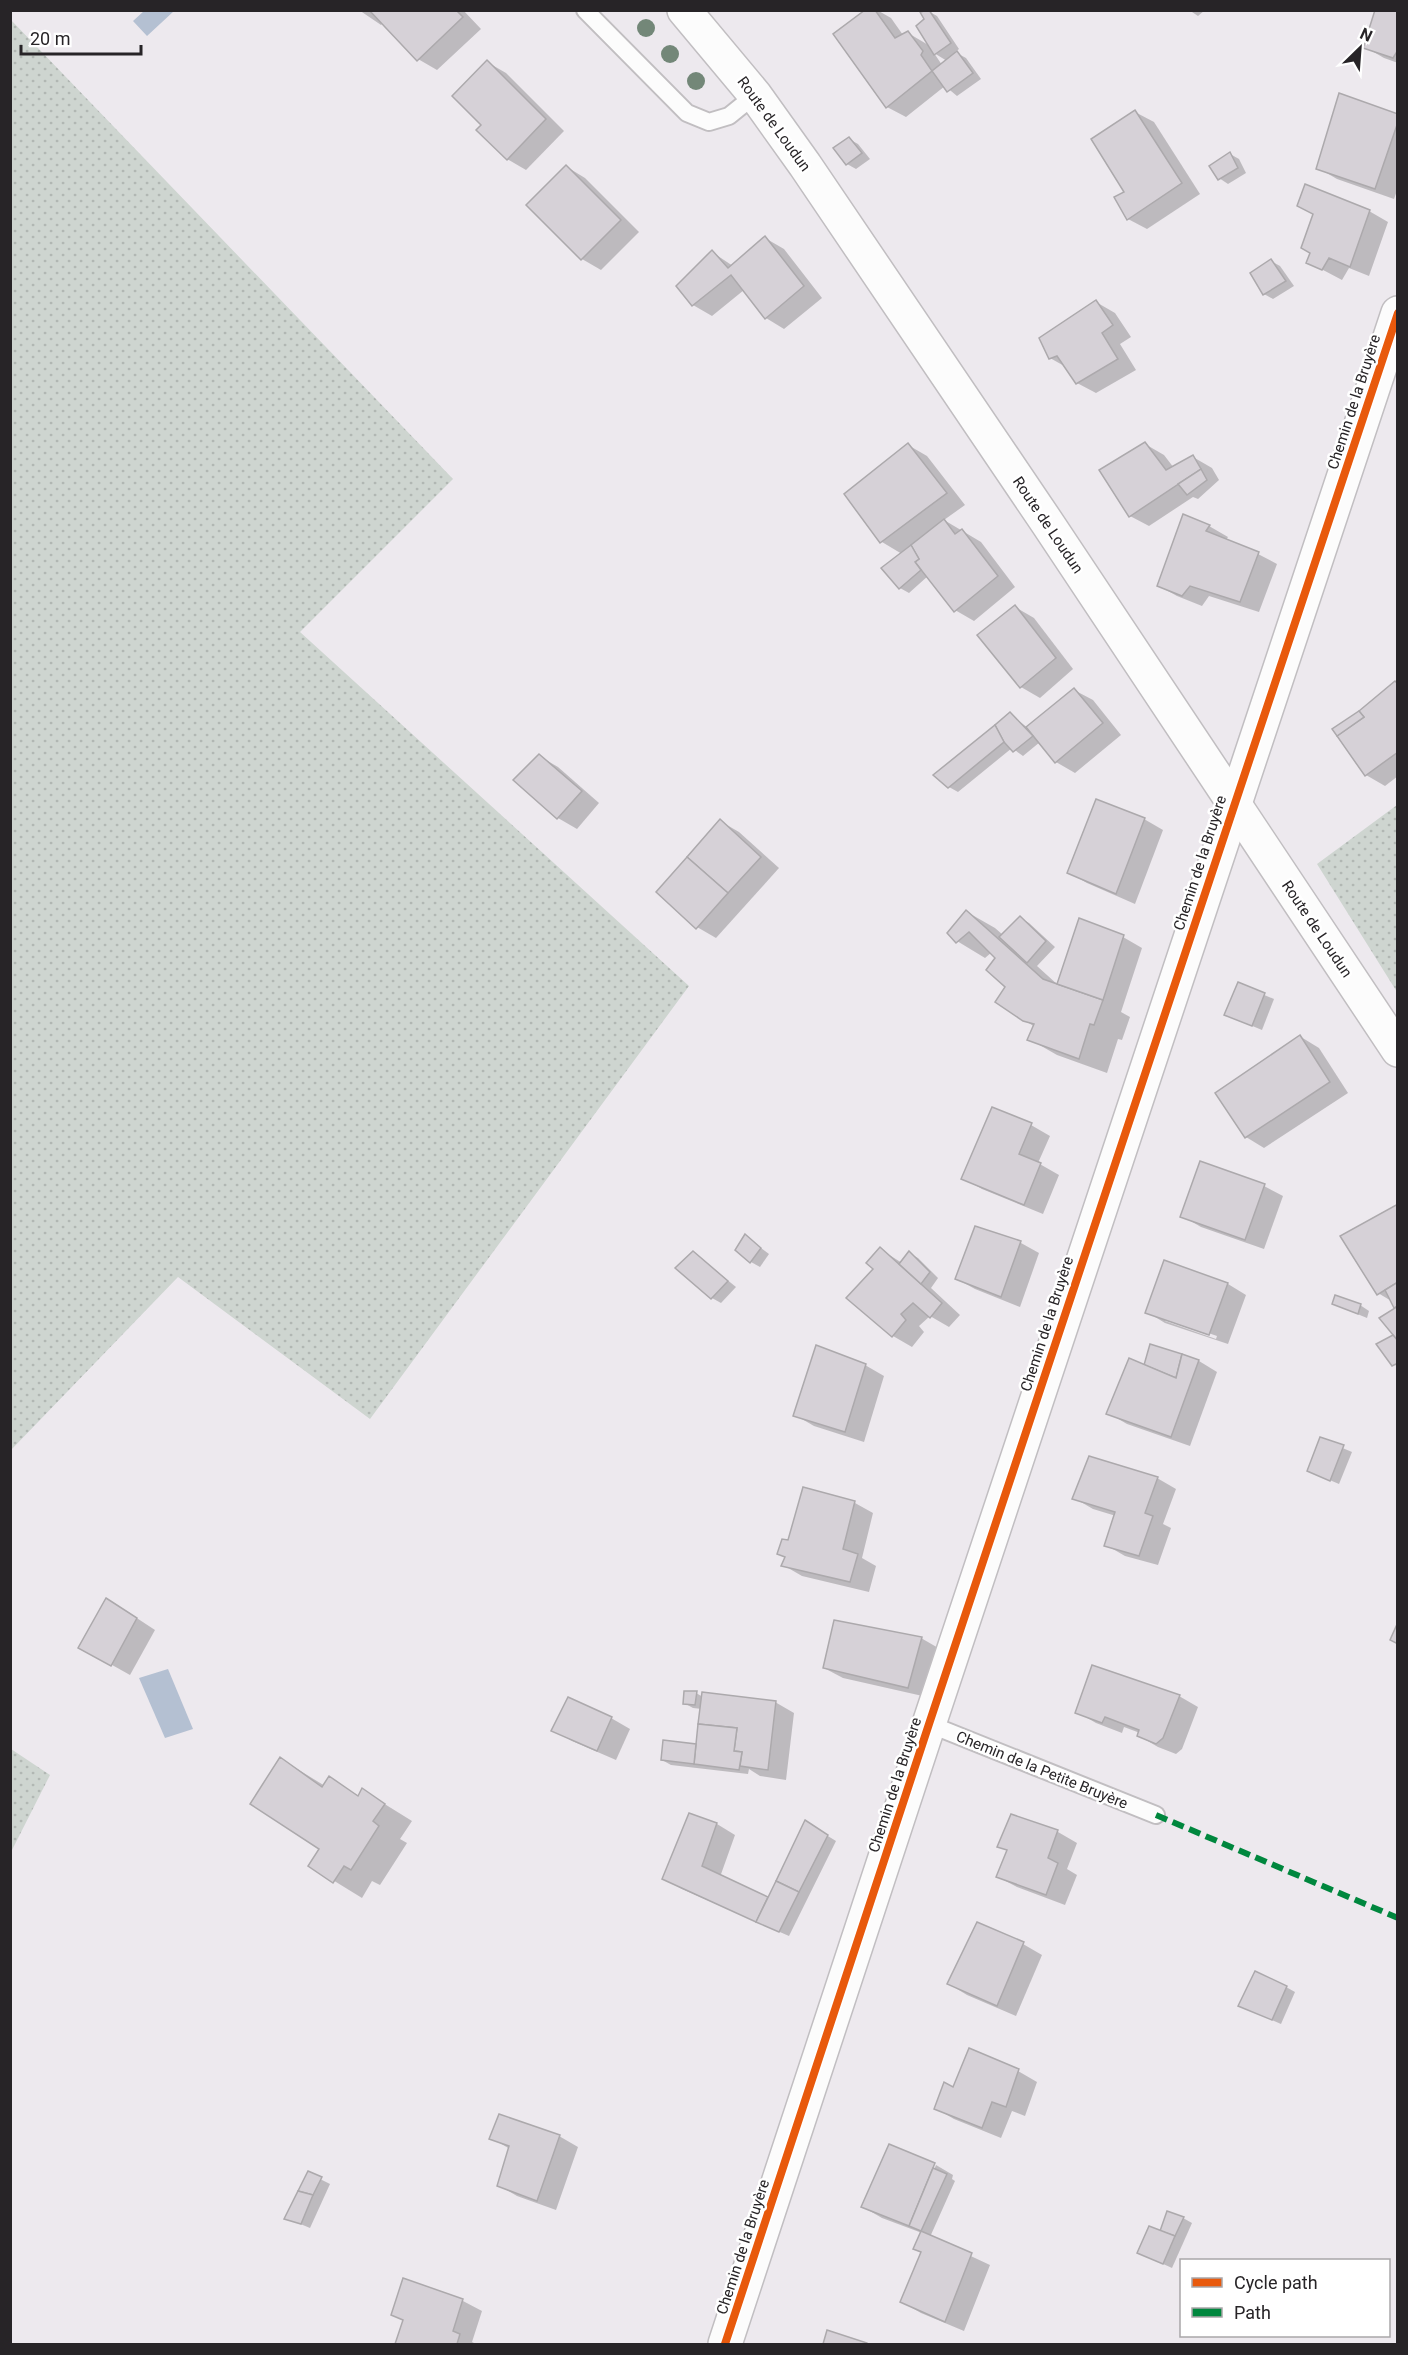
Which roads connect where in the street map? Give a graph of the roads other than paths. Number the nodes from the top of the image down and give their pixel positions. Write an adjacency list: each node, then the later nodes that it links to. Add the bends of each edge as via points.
1 (585, 10): 3 (lane, via 687,113 709,123 729,116)
2 (684, 10): 3 (street, Route de Loudun)
3 (754, 95): 5 (street, Route de Loudun, via 805,165)
4 (1398, 313): 5 (street, Chemin de la Bruyère)
5 (1234, 805): 6 (street, Route de Loudun); 7 (street, Chemin de la Bruyère)
6 (1398, 1050)
7 (929, 1724): 8 (lane, Chemin de la Petite Bruyère); 9 (street, Chemin de la Bruyère)
8 (1156, 1815)
9 (725, 2344)

